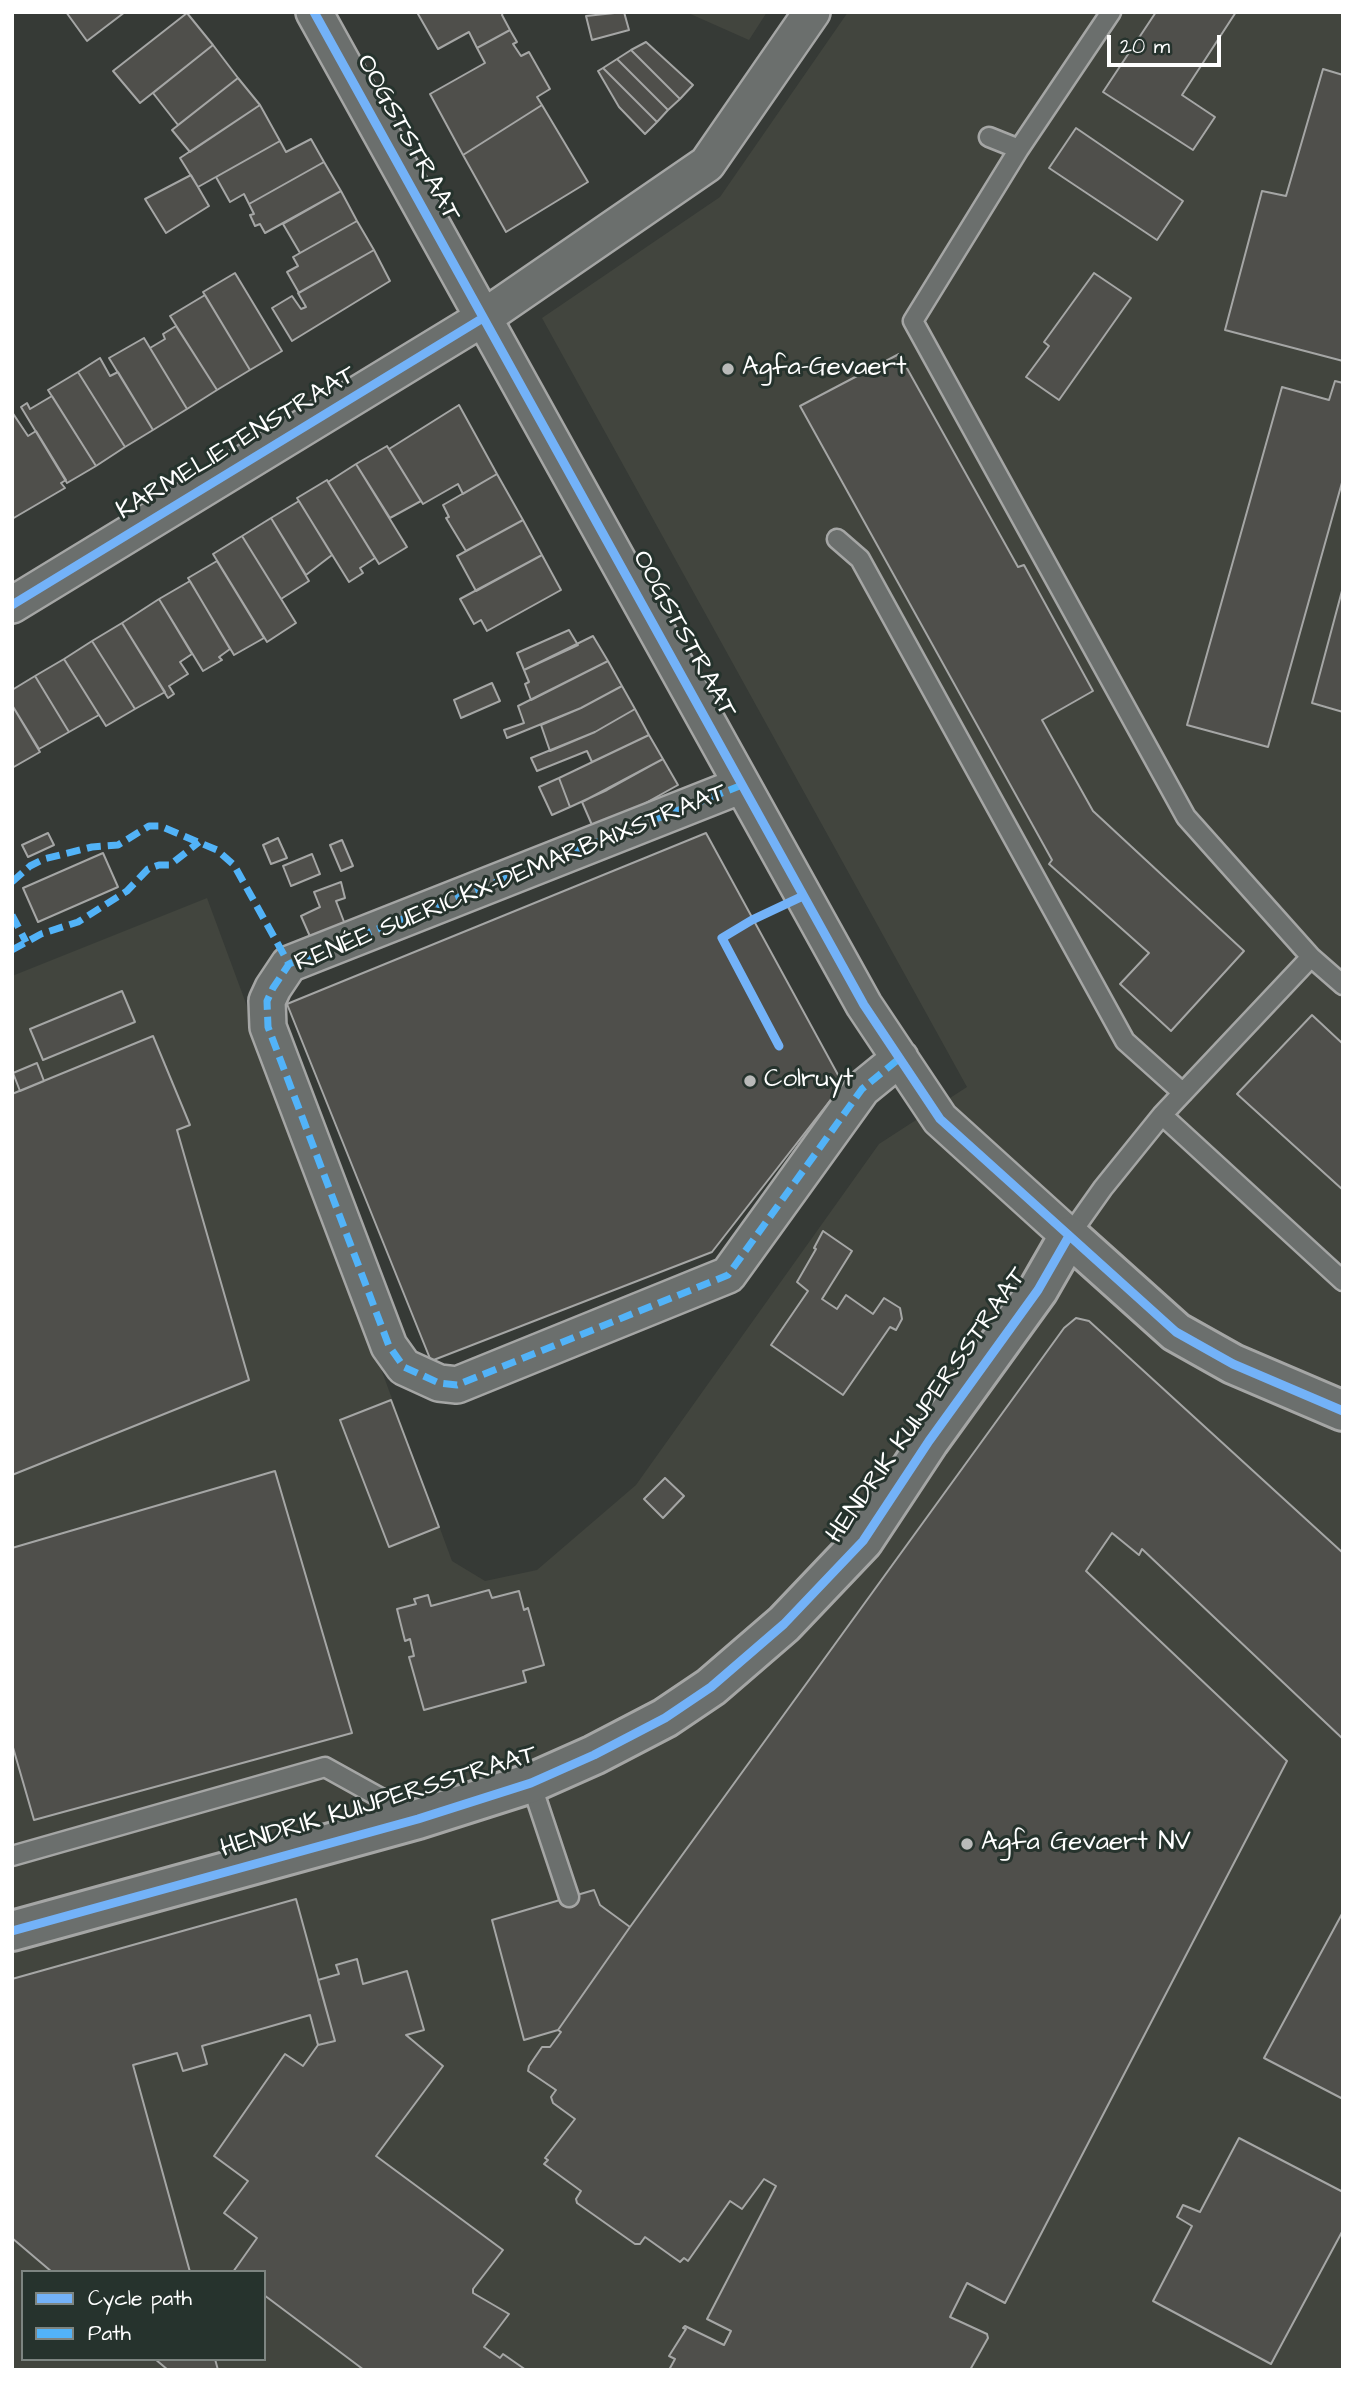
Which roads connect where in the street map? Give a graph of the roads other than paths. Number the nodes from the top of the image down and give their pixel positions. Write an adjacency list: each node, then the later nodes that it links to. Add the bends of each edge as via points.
1 (314, 12): 6 (street, OOGSTSTRAAT)
2 (812, 12): 6 (street, KARMELIETENSTRAAT, via 706,164)
3 (1111, 12): 5 (lane)
4 (989, 137): 5 (lane)
5 (1018, 149): 10 (lane, via 913,321 1186,817)
6 (483, 318): 8 (street, KARMELIETENSTRAAT); 9 (street, OOGSTSTRAAT)
7 (837, 539): 13 (lane, via 860,559 1125,1041)
8 (12, 605)
9 (742, 785): 12 (street, OOGSTSTRAAT, via 864,1005); 12 (street, RENÉE SUERICKX-DEMARBAIXSTRAAT, via 289,964 273,988 267,1001 268,1027 389,1346 404,1367 439,1383 457,1385 728,1275 862,1089)
10 (1311, 957): 11 (lane); 13 (lane)
11 (1343, 985)
12 (900, 1058): 15 (street, OOGSTSTRAAT, via 940,1119)
13 (1183, 1093): 14 (lane)
14 (1162, 1115): 15 (lane); 16 (lane)
15 (1069, 1236): 17 (street, via 1176,1332 1233,1364); 18 (street, HENDRIK KUIJPERSSTRAAT, via 1038,1290 863,1541 784,1624 711,1687 665,1718)
16 (1343, 1281)
17 (1343, 1411)
18 (531, 1783): 19 (street, HENDRIK KUIJPERSSTRAAT); 21 (lane)
19 (418, 1819): 20 (lane, via 325,1767); 22 (street, HENDRIK KUIJPERSSTRAAT)
20 (12, 1856)
21 (569, 1897)
22 (12, 1931)

